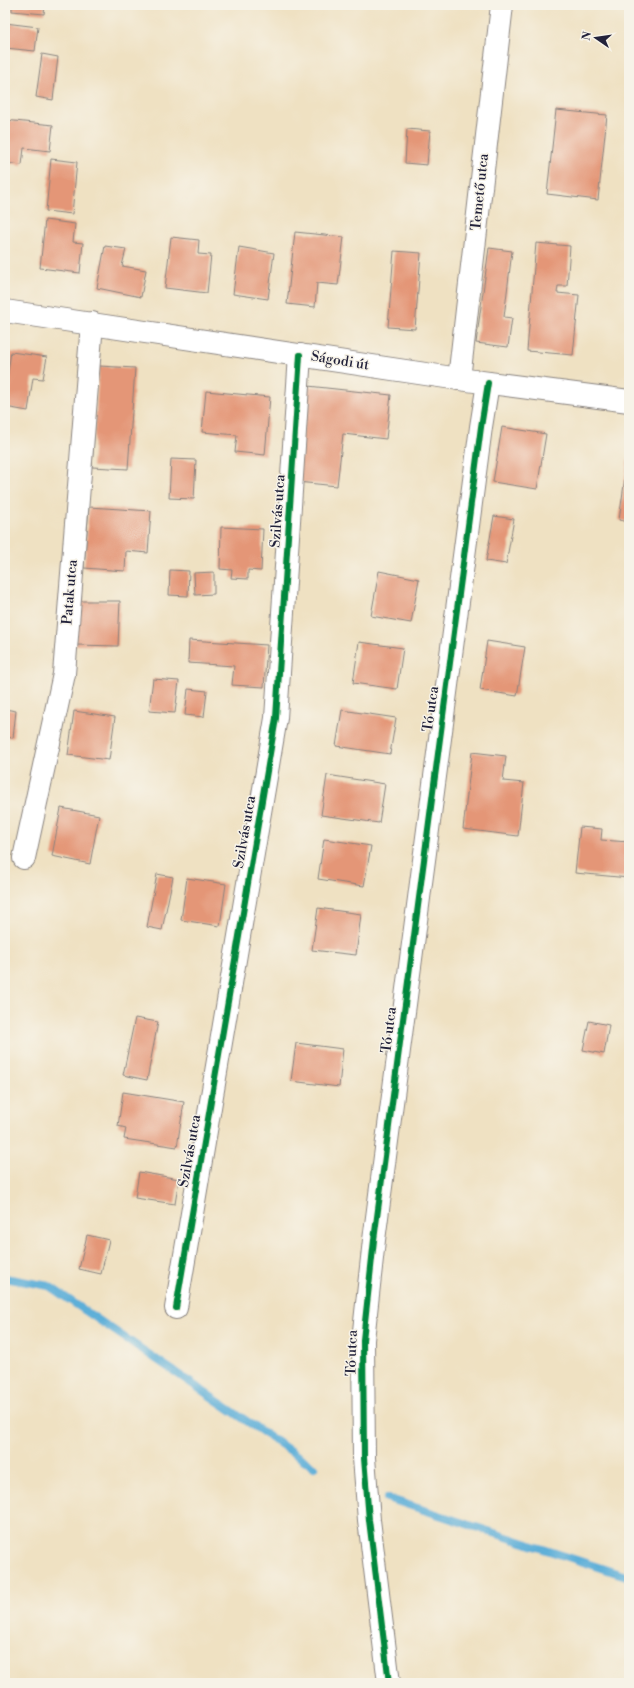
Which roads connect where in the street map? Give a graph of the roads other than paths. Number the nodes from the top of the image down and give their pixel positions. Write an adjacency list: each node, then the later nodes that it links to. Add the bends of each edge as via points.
1 (502, 5): 5 (street, Temető utca)
2 (5, 311): 3 (street, Ságodi út)
3 (92, 323): 4 (street, Ságodi út); 8 (street, Patak utca, via 64,674)
4 (300, 355): 5 (street, Ságodi út); 9 (street, Szilvás utca, via 276,718)
5 (459, 379): 6 (street, Ságodi út)
6 (488, 383): 7 (street, Ságodi út); 10 (street, Tó utca, via 410,961 363,1340 364,1458)
7 (629, 401)
8 (24, 858)
9 (176, 1308)
10 (389, 1683)

